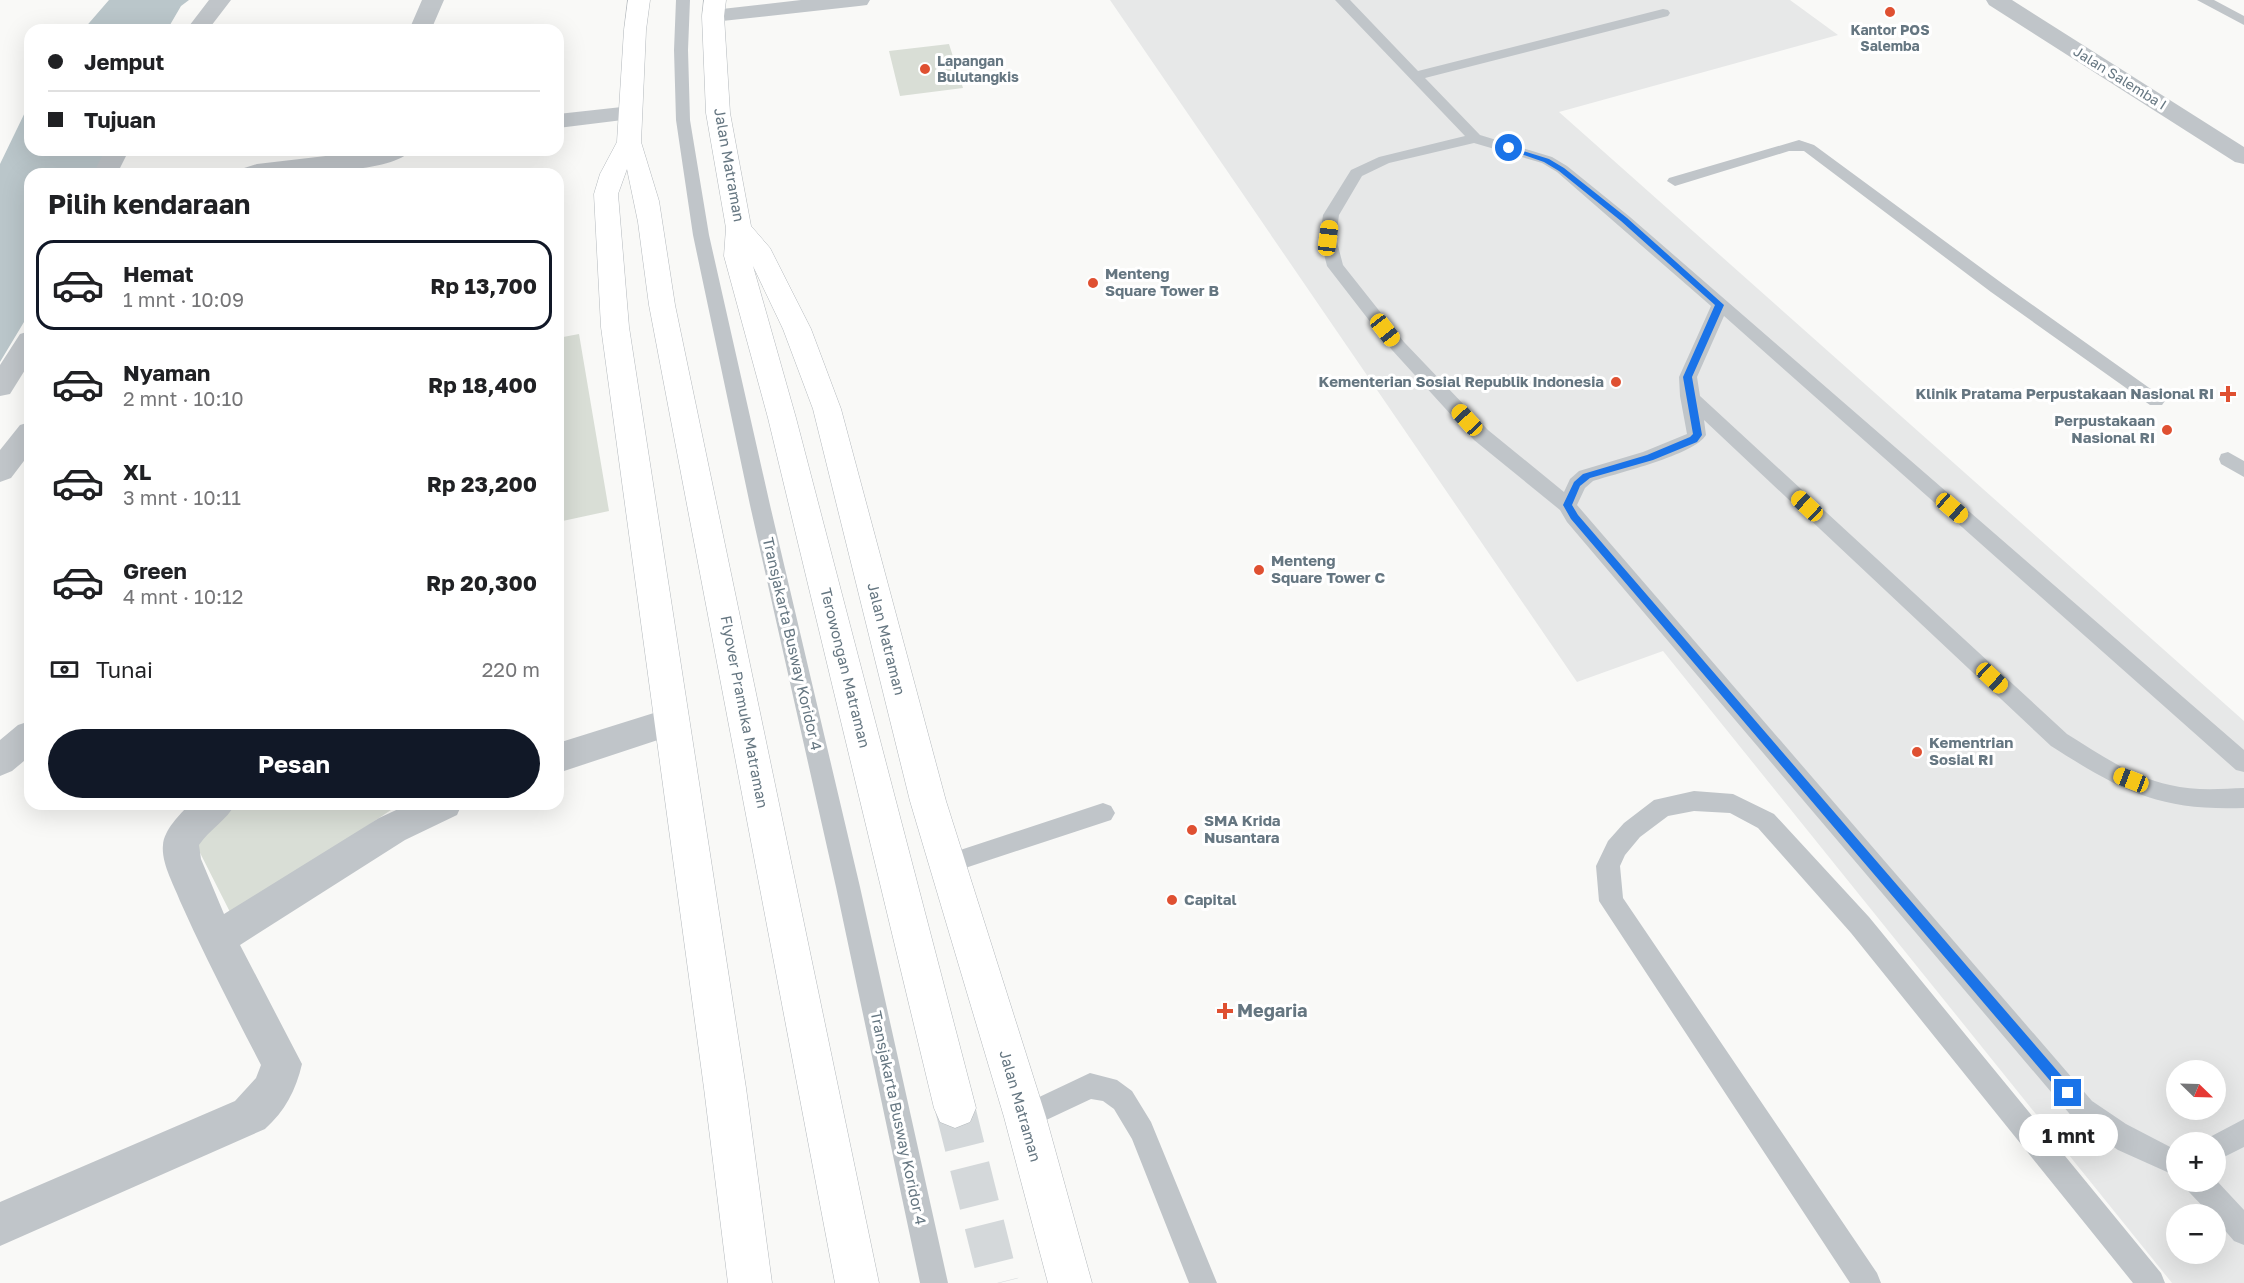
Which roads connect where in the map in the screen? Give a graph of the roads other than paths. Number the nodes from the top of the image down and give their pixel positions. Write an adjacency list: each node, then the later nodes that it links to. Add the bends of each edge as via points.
1 (220, 0): 12 (street)
2 (433, 0): 13 (street)
3 (859, 0): 9 (street)
4 (1342, 0): 14 (lane)
5 (1997, 0): 19 (street, Jalan Salemba I)
6 (2204, 0): 11 (lane)
7 (683, 1): 54 (lane, Transjakarta Busway Koridor 4, via 683,120 701,236)
8 (639, 2): 16 (main road)
9 (714, 8): 22 (main road, Jalan Matraman, via 717,113)
10 (1663, 13): 14 (lane)
11 (2244, 21)
12 (202, 24)
13 (423, 24)
14 (1415, 76): 17 (lane)
15 (564, 122): 16 (street)
16 (630, 127): 33 (main road, via 606,194 615,316); 53 (main road, Flyover Pramuka Matraman)
17 (1475, 138): 23 (lane, via 1527,152 1562,169); 32 (lane, via 1384,160 1356,173 1331,215 1328,238 1335,266 1398,346 1481,435)
18 (363, 156): 20 (street)
19 (2244, 157)
20 (286, 168)
21 (1675, 181): 27 (lane, via 1787,147 1809,148)
22 (739, 228): 42 (main road, Jalan Matraman, via 757,248 797,329 826,409); 44 (main road, Terowongan Matraman, via 737,256 782,418)
23 (1720, 305): 26 (lane, via 1688,377); 37 (lane)
24 (24, 349): 25 (street)
25 (0, 387)
26 (1689, 396): 32 (lane, via 1697,435 1694,440 1586,476 1577,484); 38 (lane, via 2059,740 2111,772 2170,795)
27 (2156, 401)
28 (24, 440): 31 (street)
29 (2228, 459): 30 (lane)
30 (2244, 470)
31 (0, 471)
32 (1567, 505): 48 (lane, via 2083,1110 2116,1135)
33 (673, 721): 35 (street); 52 (main road)
34 (24, 740): 36 (street)
35 (564, 756)
36 (0, 761)
37 (2244, 763)
38 (2244, 798)
39 (210, 810): 43 (street, via 191,827 180,846 195,893)
40 (432, 810): 43 (street, via 392,829)
41 (1103, 813): 42 (lane)
42 (947, 864): 45 (main road, Jalan Matraman)
43 (219, 938): 50 (street, via 282,1064 269,1097 250,1115)
44 (955, 1108)
45 (1025, 1116): 55 (main road, Jalan Matraman); 56 (lane, via 1090,1086 1108,1089 1123,1100 1142,1131)
46 (2244, 1132): 47 (lane)
47 (2226, 1142)
48 (2166, 1159)
49 (2208, 1192): 51 (lane)
50 (0, 1224)
51 (2244, 1231)
52 (750, 1283)
53 (857, 1283)
54 (934, 1283)
55 (1070, 1283)
56 (1203, 1283)
57 (1867, 1283): 58 (lane, via 1611,902 1608,866 1616,848 1662,807 1694,801 1733,804 1766,821 1860,925)
58 (2151, 1283)

